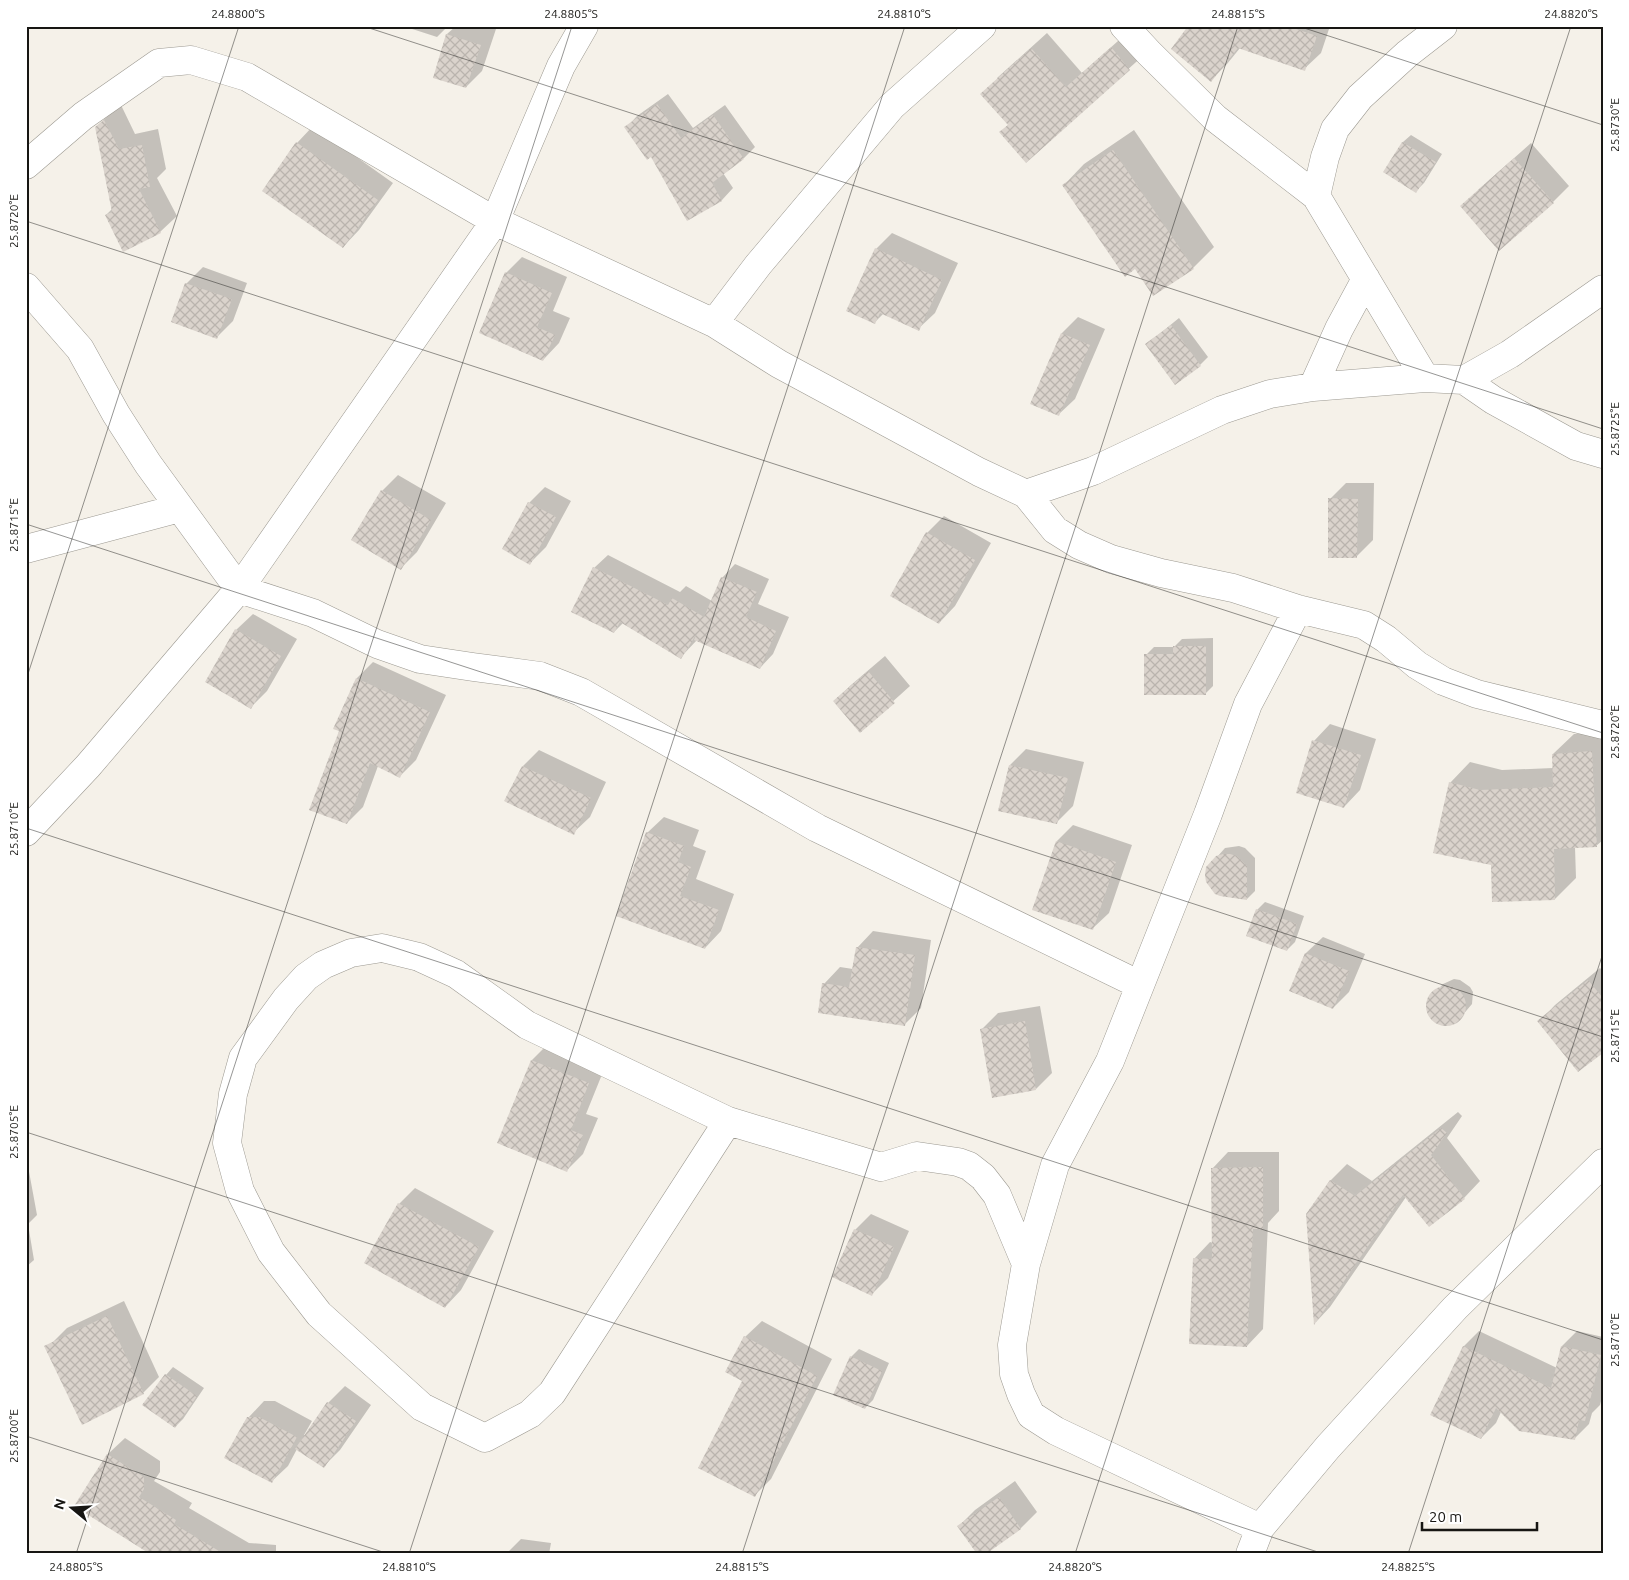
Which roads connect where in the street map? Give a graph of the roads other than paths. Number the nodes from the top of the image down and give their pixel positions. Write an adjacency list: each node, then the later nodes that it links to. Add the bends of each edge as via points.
1 (584, 26): 7 (street, via 561,66)
2 (982, 26): 11 (street, via 892,106)
3 (1124, 26): 6 (street, via 1215,118)
4 (1443, 26): 6 (street, via 1360,97 1335,129)
5 (26, 165): 7 (street, via 83,116 159,63 191,60 247,77)
6 (1316, 196): 8 (street)
7 (495, 221): 11 (street); 19 (street)
8 (1366, 279): 12 (street); 14 (street)
9 (26, 287): 17 (street, via 80,349 116,414)
10 (1603, 289): 13 (street, via 1510,354)
11 (714, 322): 16 (street, via 779,364)
12 (1425, 378): 13 (street); 14 (street)
13 (1464, 380): 15 (street, via 1493,400 1576,446)
14 (1312, 387): 16 (street, via 1270,394 1222,410 1093,471)
15 (1603, 454)
16 (1026, 494): 20 (street, via 1055,530 1078,546 1111,559 1233,588)
17 (180, 508): 18 (street); 19 (street)
18 (26, 549)
19 (239, 589): 22 (street, via 88,766); 23 (street, via 312,613 377,644 420,658 540,676 581,692 817,828)
20 (1298, 609): 21 (street, via 1364,625 1417,665 1444,681 1477,694); 23 (street, via 1248,704)
21 (1603, 725)
22 (26, 832)
23 (1140, 985): 26 (street, via 1110,1061 1055,1166)
24 (728, 1121): 24 (street, via 527,1025 456,974 419,957 382,948 352,953 323,965 286,999 242,1058 233,1094 227,1143 240,1191 271,1252 319,1314 422,1407 485,1438 530,1414 552,1393); 26 (street, via 881,1167 918,1156 969,1166 998,1195)
25 (1603, 1163): 27 (street, via 1455,1308 1328,1447)
26 (1026, 1264): 27 (street, via 1012,1345 1014,1374 1031,1415 1056,1431)
27 (1260, 1528): 28 (street)
28 (1250, 1554)

